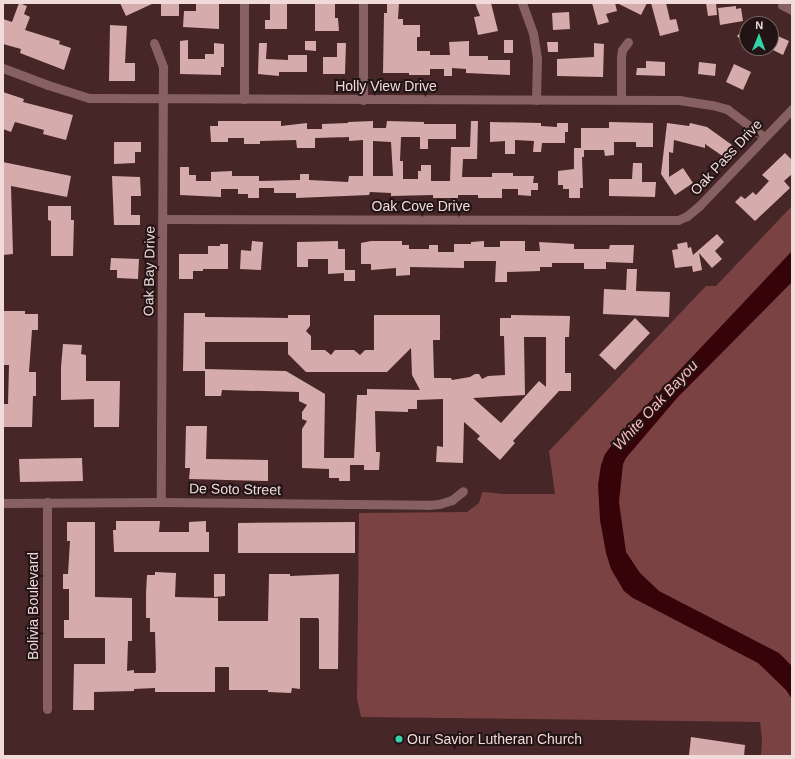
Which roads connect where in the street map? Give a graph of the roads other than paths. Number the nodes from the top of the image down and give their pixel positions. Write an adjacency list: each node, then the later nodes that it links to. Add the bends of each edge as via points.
1 (244, 3): 10 (street)
2 (363, 3): 12 (street)
3 (522, 3): 13 (street, via 533,33 537,58)
4 (782, 5): 5 (street)
5 (792, 10)
6 (628, 42): 11 (street, via 622,50 621,58)
7 (154, 43): 9 (street, Oak Bay Drive, via 163,66)
8 (3, 68): 9 (street, Holly View Drive, via 84,98)
9 (163, 98): 10 (street, Holly View Drive); 16 (street, Oak Bay Drive)
10 (244, 99): 12 (street, Holly View Drive)
11 (621, 99): 13 (street, Holly View Drive); 15 (street, Holly View Drive, via 679,100 712,105 727,109)
12 (363, 100): 13 (street, Holly View Drive)
13 (536, 100)
14 (792, 109): 15 (street, Oak Pass Drive)
15 (764, 137): 17 (street, Oak Pass Drive, via 699,206)
16 (163, 219): 17 (street, Oak Cove Drive); 20 (street, Oak Bay Drive)
17 (678, 220)
18 (463, 491): 20 (street, De Soto Street, via 452,500 428,505)
19 (47, 502): 20 (street, De Soto Street); 21 (street, De Soto Street); 22 (street, Bolivia Boulevard)
20 (161, 502)
21 (3, 503)
22 (47, 709)

